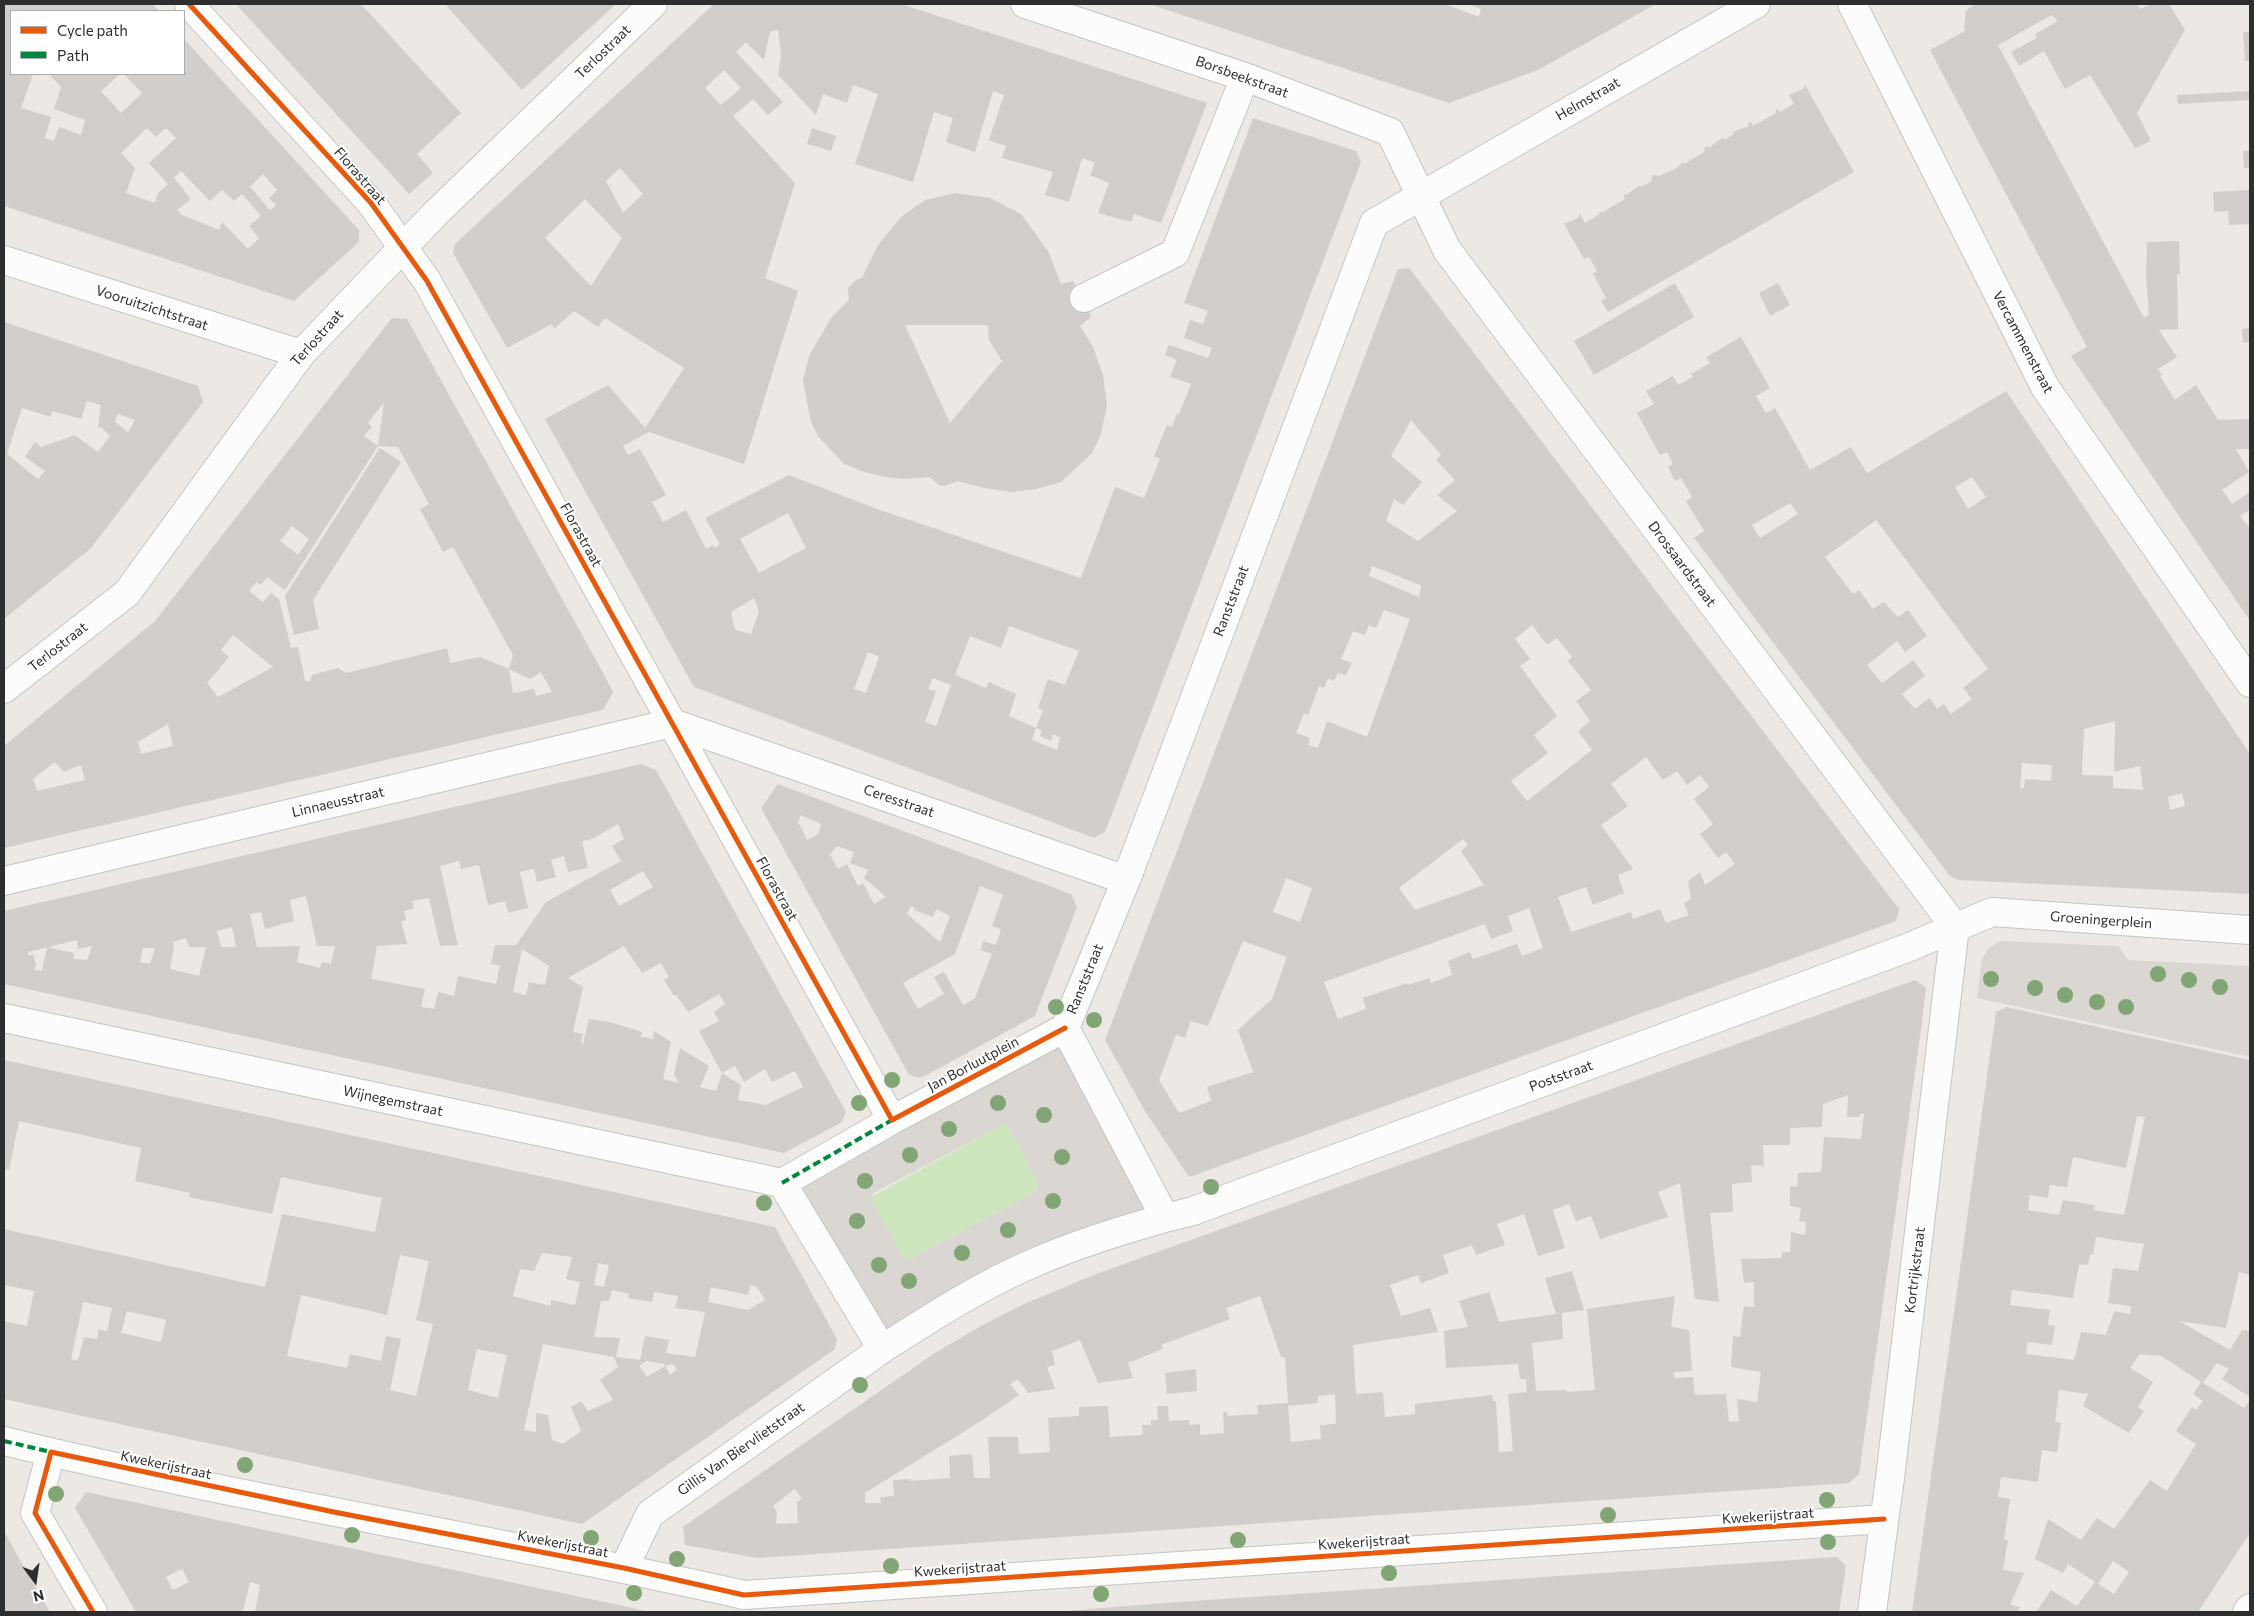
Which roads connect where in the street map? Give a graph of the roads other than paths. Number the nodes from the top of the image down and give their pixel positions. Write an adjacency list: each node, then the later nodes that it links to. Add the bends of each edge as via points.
1 (189, 4): 8 (street, Florastraat, via 370,202)
2 (653, 4): 8 (street, Terlostraat)
3 (1025, 4): 6 (street, Borsbeekstraat)
4 (1756, 4): 7 (street, Helmstraat)
5 (1852, 4): 12 (street, Vercammenstraat, via 2045,387)
6 (1245, 76): 7 (street, Borsbeekstraat, via 1390,132); 10 (street, via 1175,253)
7 (1420, 195): 15 (street, Ranststraat, via 1374,224); 17 (street, Drossaardstraat, via 1447,250)
8 (404, 247): 11 (street, Terlostraat); 14 (street, Florastraat, via 427,281)
9 (4, 260): 11 (street, Vooruitzichtstraat)
10 (1084, 298)
11 (301, 354): 13 (street, Terlostraat, via 127,593)
12 (2250, 683)
13 (4, 689)
14 (672, 723): 15 (street, Ceresstraat); 16 (street, Linnaeusstraat); 21 (street, Florastraat)
15 (1126, 880): 20 (street, Ranststraat)
16 (4, 881)
17 (1955, 927): 18 (street, Groeningerplein, via 1992,912); 23 (street, Poststraat, via 1870,962 1193,1211); 27 (street, Kortrijkstraat)
18 (2250, 930)
19 (4, 1018): 22 (street, Wijnegemstraat)
20 (1065, 1028): 21 (street, Jan Borluutplein); 23 (street)
21 (892, 1120): 22 (street, Jan Borluutplein)
22 (782, 1183): 24 (street)
23 (1166, 1218): 24 (street, Poststraat, via 1087,1242 1036,1262 949,1307)
24 (882, 1349): 28 (street, Gillis Van Biervlietstraat, via 650,1514)
25 (4, 1441): 26 (street, Kwekerijstraat)
26 (50, 1452): 28 (street, Kwekerijstraat, via 334,1512); 30 (street, via 35,1512)
27 (1884, 1519): 28 (street, Kwekerijstraat, via 744,1595); 31 (street, Kortrijkstraat)
28 (624, 1568)
29 (2250, 1608): 32 (street)
30 (93, 1612)
31 (1872, 1612)
32 (2247, 1612)

